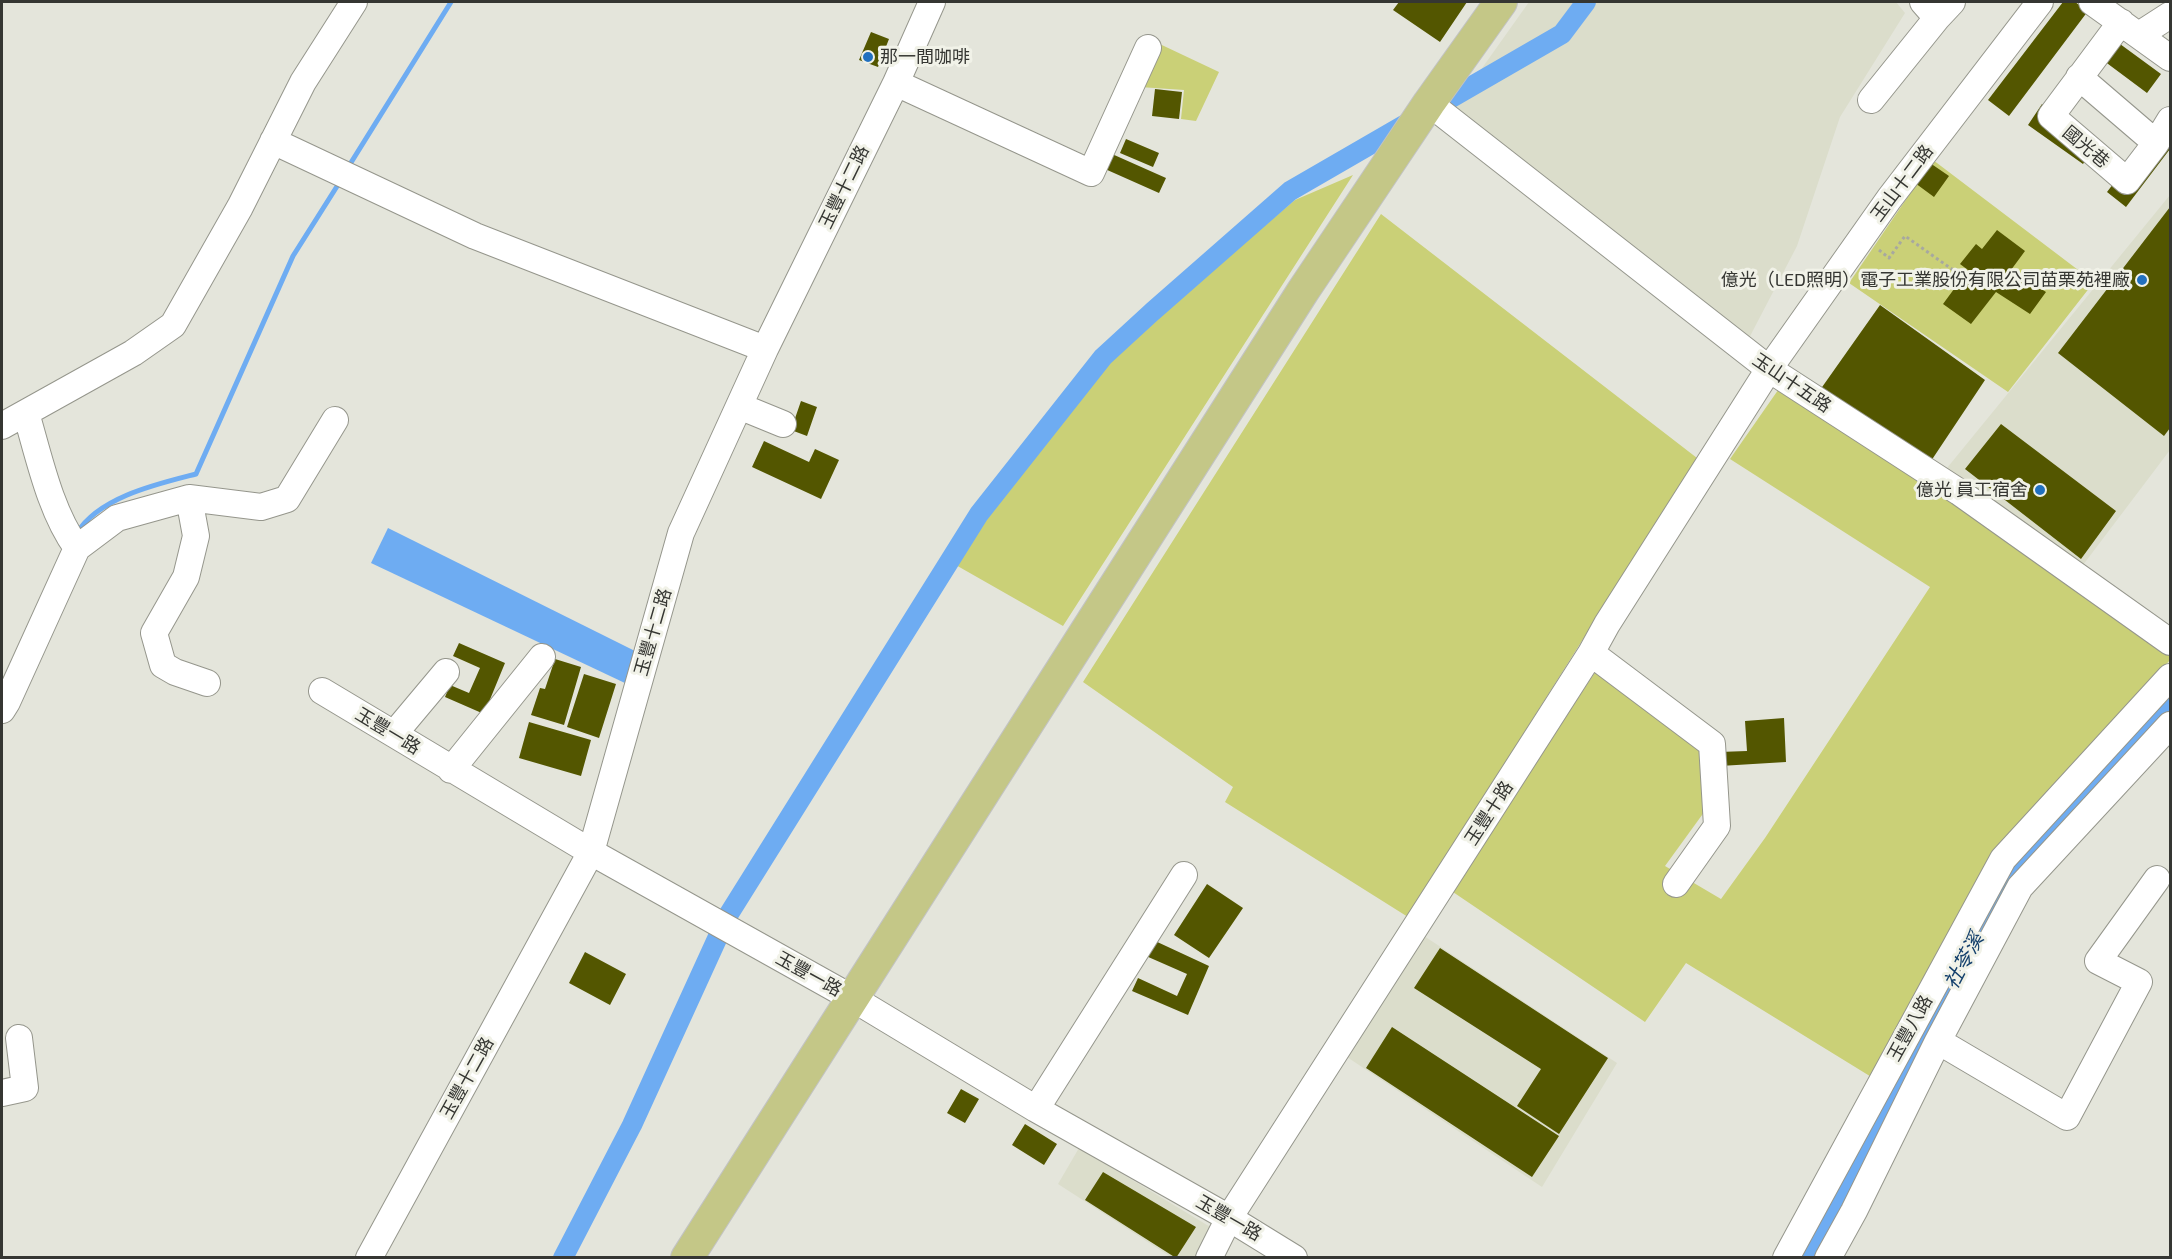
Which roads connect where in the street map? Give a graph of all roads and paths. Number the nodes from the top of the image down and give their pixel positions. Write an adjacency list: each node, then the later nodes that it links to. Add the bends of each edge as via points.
1 (354, 2): 16 (street, via 303,82)
2 (932, 2): 12 (street, 玉豐十二路)
3 (1501, 2): 14 (main road)
4 (2040, 2): 21 (street, 玉山十二路, via 1881,210)
5 (2092, 2): 8 (street)
6 (1937, 7): 13 (street)
7 (2170, 15): 8 (street, 國光巷)
8 (2130, 28): 10 (street); 11 (street, 國光巷)
9 (1148, 48): 12 (street, via 1091,173)
10 (2170, 58)
11 (2079, 77): 17 (street); 17 (street, 國光巷, via 2050,117 2127,181)
12 (896, 83): 20 (street, 玉豐十二路)
13 (1871, 100)
14 (1429, 103): 21 (street, 玉山十五路); 44 (main road, via 1303,291)
15 (2170, 120): 17 (street, 國光巷)
16 (273, 141): 20 (street, via 475,236); 23 (street, via 173,325 133,353)
17 (2156, 143)
18 (1877, 248): 19 (path, via 1889,258 1905,236)
19 (1963, 277)
20 (765, 349): 22 (street, 玉豐十二路)
21 (1769, 369): 29 (street, 玉山十五路, via 1959,492); 30 (street, 玉豐十路)
22 (739, 406): 25 (street); 40 (street, 玉豐十二路, via 681,533)
23 (26, 413): 26 (street); 28 (street, via 64,531)
24 (335, 420): 27 (street, via 287,499 261,507)
25 (783, 424)
26 (2, 426)
27 (189, 498): 28 (street, via 117,518); 34 (street, via 196,536 186,578 154,633 163,664)
28 (77, 548): 36 (street)
29 (2170, 642)
30 (1591, 653): 43 (street, via 1712,744 1717,826); 49 (street, 玉豐十路)
31 (542, 657): 39 (street)
32 (446, 672): 38 (street)
33 (2170, 677): 54 (street, 玉豐八路, via 2003,859)
34 (207, 683)
35 (322, 692): 38 (street, 玉豐一路)
36 (2, 710)
37 (2170, 725): 46 (street, via 2020,887)
38 (394, 734): 39 (street, 玉豐一路)
39 (451, 770): 40 (street, 玉豐一路)
40 (591, 852): 44 (street, 玉豐一路); 50 (street, 玉豐十二路)
41 (1184, 875): 48 (street)
42 (2157, 879): 46 (street, via 2098,960 2139,982 2067,1117)
43 (1676, 884)
44 (852, 998): 48 (street, 玉豐一路); 51 (main road)
45 (19, 1038): 47 (street, via 25,1088)
46 (1938, 1041): 55 (street)
47 (2, 1093)
48 (1036, 1109): 49 (street, 玉豐一路)
49 (1229, 1218): 52 (street, 玉豐十路); 53 (street, 玉豐一路)
50 (369, 1257)
51 (687, 1257)
52 (1209, 1257)
53 (1294, 1257)
54 (1786, 1257)
55 (1828, 1257)

